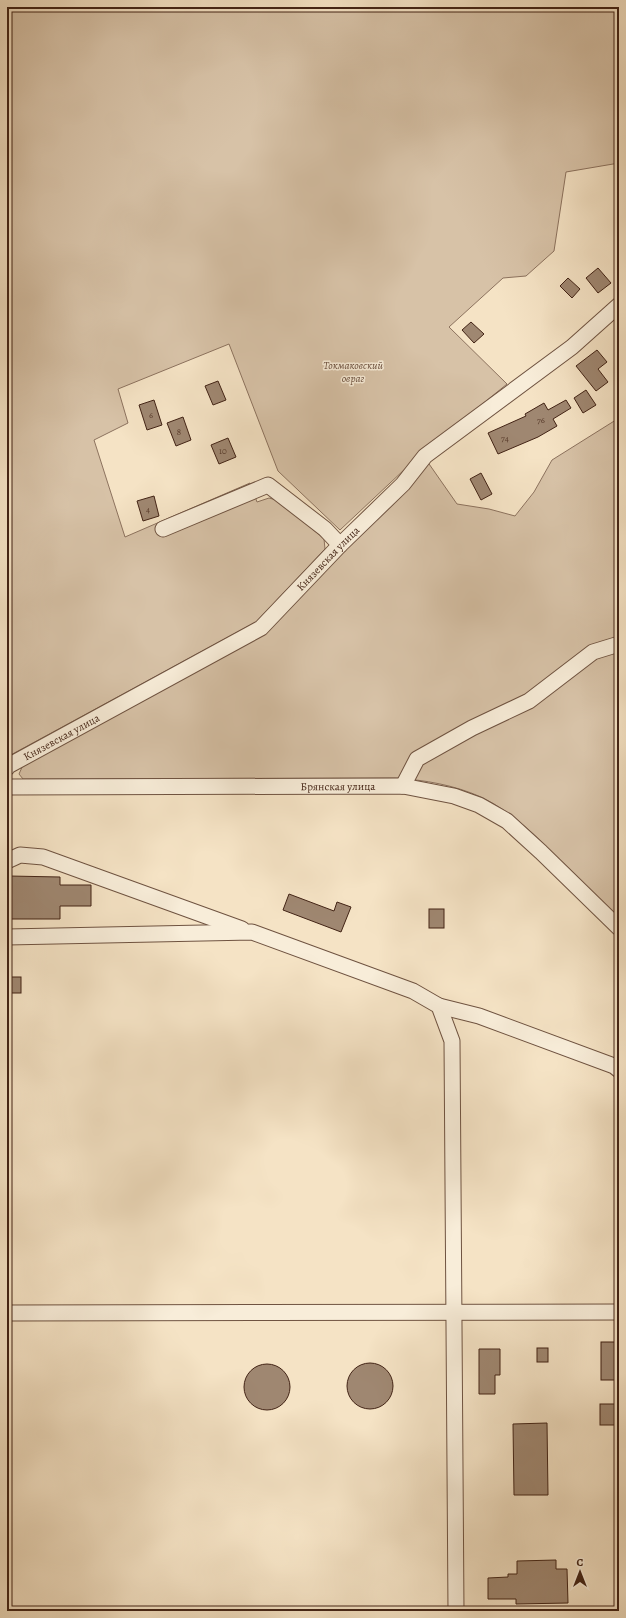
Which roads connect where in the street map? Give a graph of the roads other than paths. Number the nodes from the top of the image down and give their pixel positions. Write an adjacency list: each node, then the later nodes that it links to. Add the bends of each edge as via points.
1 (619, 305): 3 (street, Князевская улица, via 572,347 425,456 403,484)
2 (163, 529): 3 (street, via 268,485 325,529)
3 (340, 545): 5 (street, Князевская улица, via 261,628)
4 (619, 644): 6 (street, via 593,652 529,701 472,728 416,759)
5 (7, 768)
6 (403, 786): 7 (street, Брянская улица); 9 (street, Брянская улица, via 454,796 479,805 507,821)
7 (7, 787)
8 (7, 861): 10 (street, via 20,855 43,857)
9 (619, 928)
10 (252, 932): 11 (street); 12 (street, via 413,991)
11 (7, 937)
12 (439, 1006): 13 (street, via 480,1016); 14 (street, via 452,1041)
13 (619, 1070)
14 (455, 1312): 15 (street); 16 (street); 17 (street)
15 (619, 1312)
16 (7, 1313)
17 (456, 1611)

